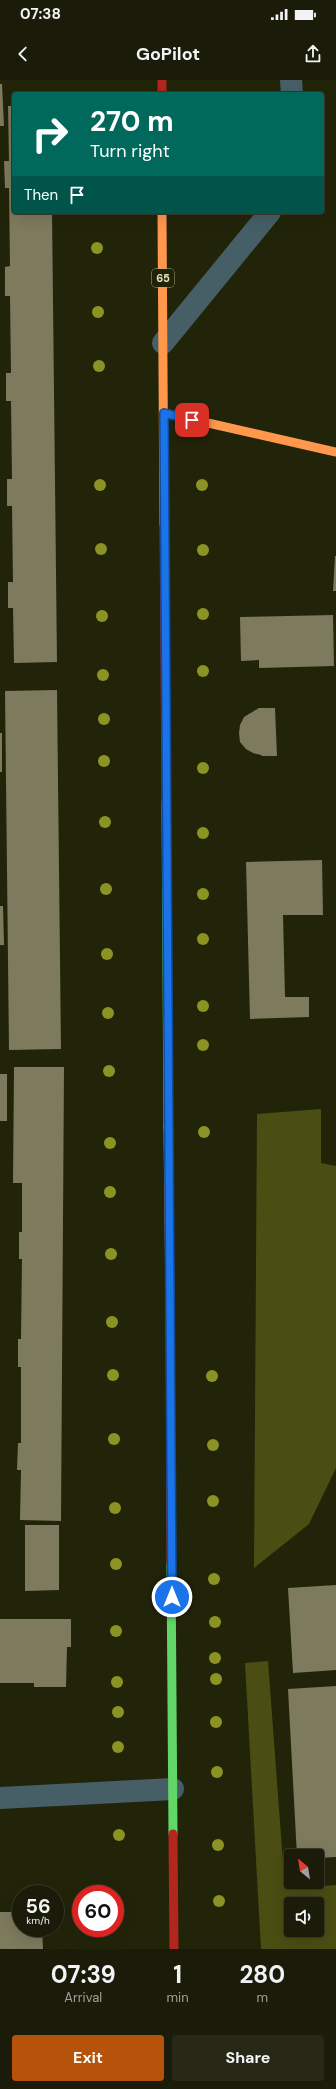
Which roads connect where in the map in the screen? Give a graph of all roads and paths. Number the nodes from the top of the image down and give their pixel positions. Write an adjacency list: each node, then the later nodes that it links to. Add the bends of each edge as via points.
1 (162, 80): 3 (main road)
2 (291, 80): 4 (street)
3 (162, 92)
4 (292, 92)
5 (162, 214): 7 (main road, 65)
6 (268, 214): 7 (street)
7 (163, 343): 8 (main road, 65)
8 (164, 413): 9 (main road); 10 (main road, 65)
9 (336, 452)
10 (174, 1789): 11 (street); 12 (main road, 65)
11 (0, 1798)
12 (174, 1949)

